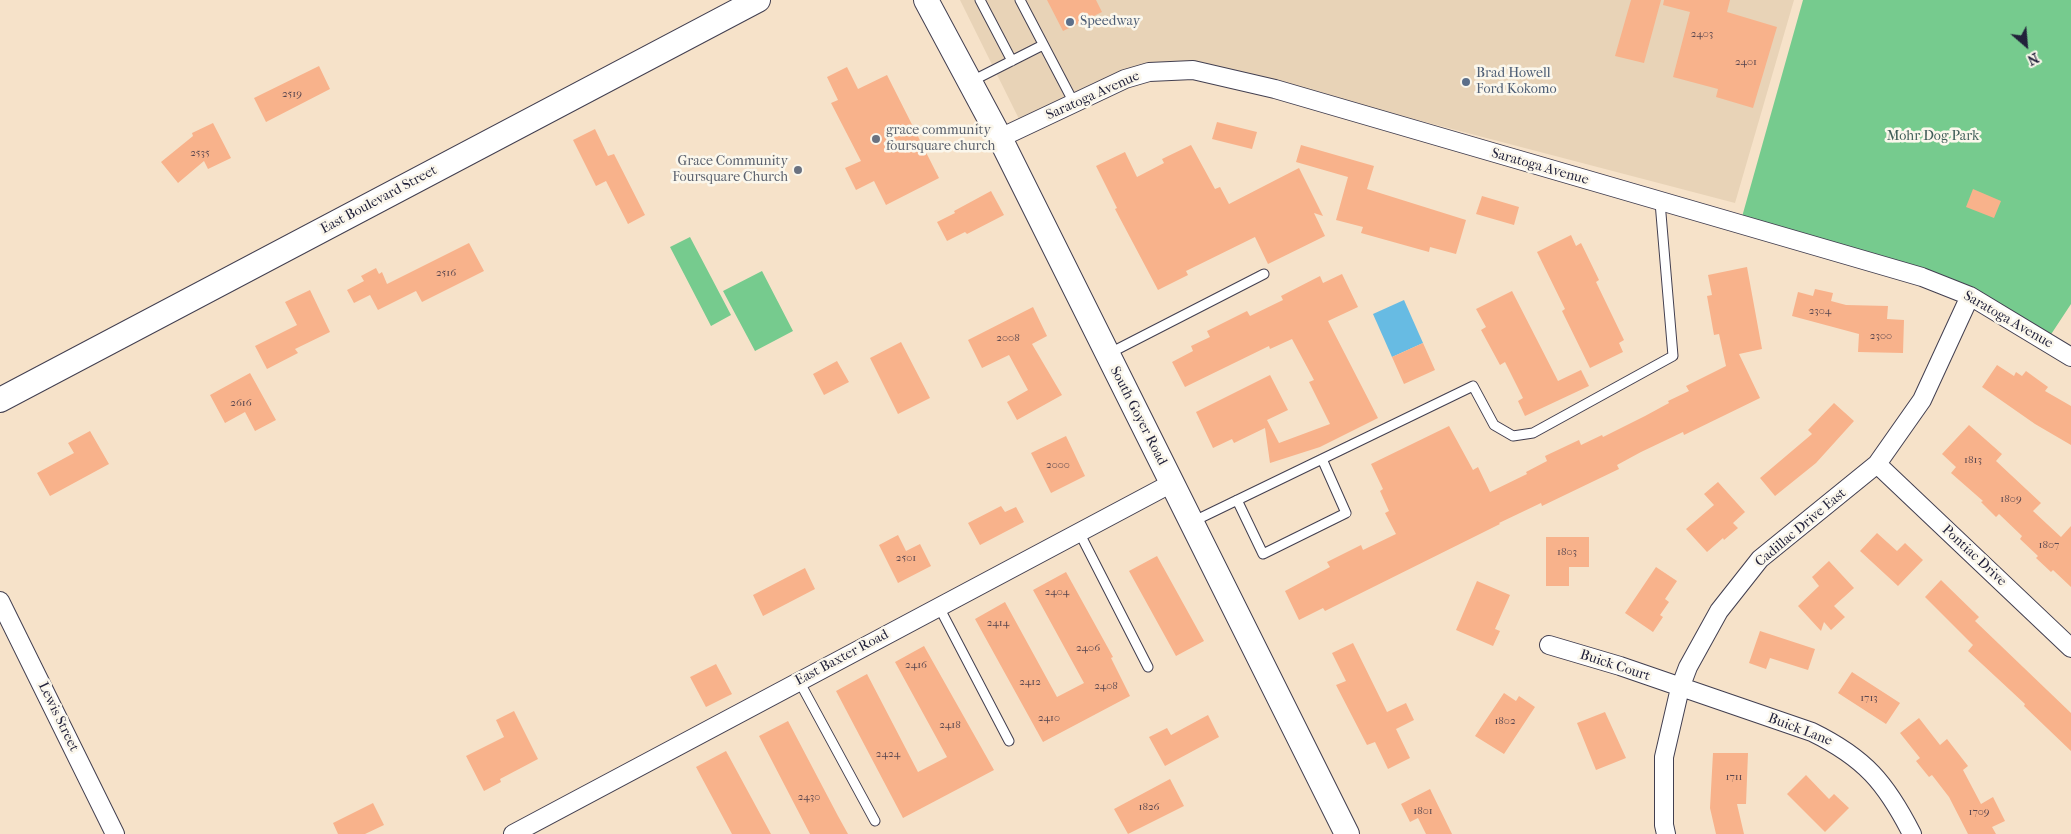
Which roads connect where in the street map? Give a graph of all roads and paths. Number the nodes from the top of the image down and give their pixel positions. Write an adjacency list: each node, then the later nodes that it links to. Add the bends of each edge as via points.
1 (758, 0): 15 (street, East Boulevard Street)
2 (926, 0): 7 (street, South Goyer Road)
3 (980, 0): 6 (lane)
4 (1020, 0): 5 (lane)
5 (1043, 46): 6 (lane); 8 (lane)
6 (1012, 61): 7 (lane)
7 (969, 82): 9 (street, South Goyer Road)
8 (1074, 103): 9 (street, Saratoga Avenue); 10 (street, Saratoga Avenue, via 1125,79 1149,72 1193,70 1275,90)
9 (1000, 138): 13 (street, South Goyer Road)
10 (1660, 202): 12 (street, Saratoga Avenue, via 1922,277); 16 (lane, via 1673,356 1533,433 1512,436 1494,425 1473,386)
11 (1264, 274): 13 (lane)
12 (1970, 296): 14 (street, Saratoga Avenue); 17 (street, Cadillac Drive East, via 1922,400)
13 (1107, 354): 18 (street, South Goyer Road)
14 (2071, 357)
15 (0, 400)
16 (1322, 459): 19 (lane); 19 (lane, via 1346,513 1263,554)
17 (1877, 464): 25 (street, Pontiac Drive); 28 (street, Cadillac Drive East, via 1760,559 1720,611 1688,667)
18 (1172, 483): 20 (street, South Goyer Road); 21 (street, East Baxter Road)
19 (1237, 500): 20 (lane)
20 (1192, 522): 33 (street, South Goyer Road)
21 (1079, 532): 23 (street, East Baxter Road); 26 (lane)
22 (0, 601): 31 (street, Lewis Street)
23 (939, 607): 27 (street, East Baxter Road); 29 (lane)
24 (1549, 645): 28 (street, Buick Court)
25 (2071, 648)
26 (1148, 667)
27 (799, 682): 30 (lane); 32 (street, East Baxter Road)
28 (1680, 688): 34 (street, Cadillac Drive East, via 1664,757); 35 (street, Buick Lane, via 1812,732 1839,746 1871,771 1890,793)
29 (1009, 741)
30 (875, 821)
31 (115, 834)
32 (513, 834)
33 (1347, 834)
34 (1666, 834)
35 (1912, 834)

